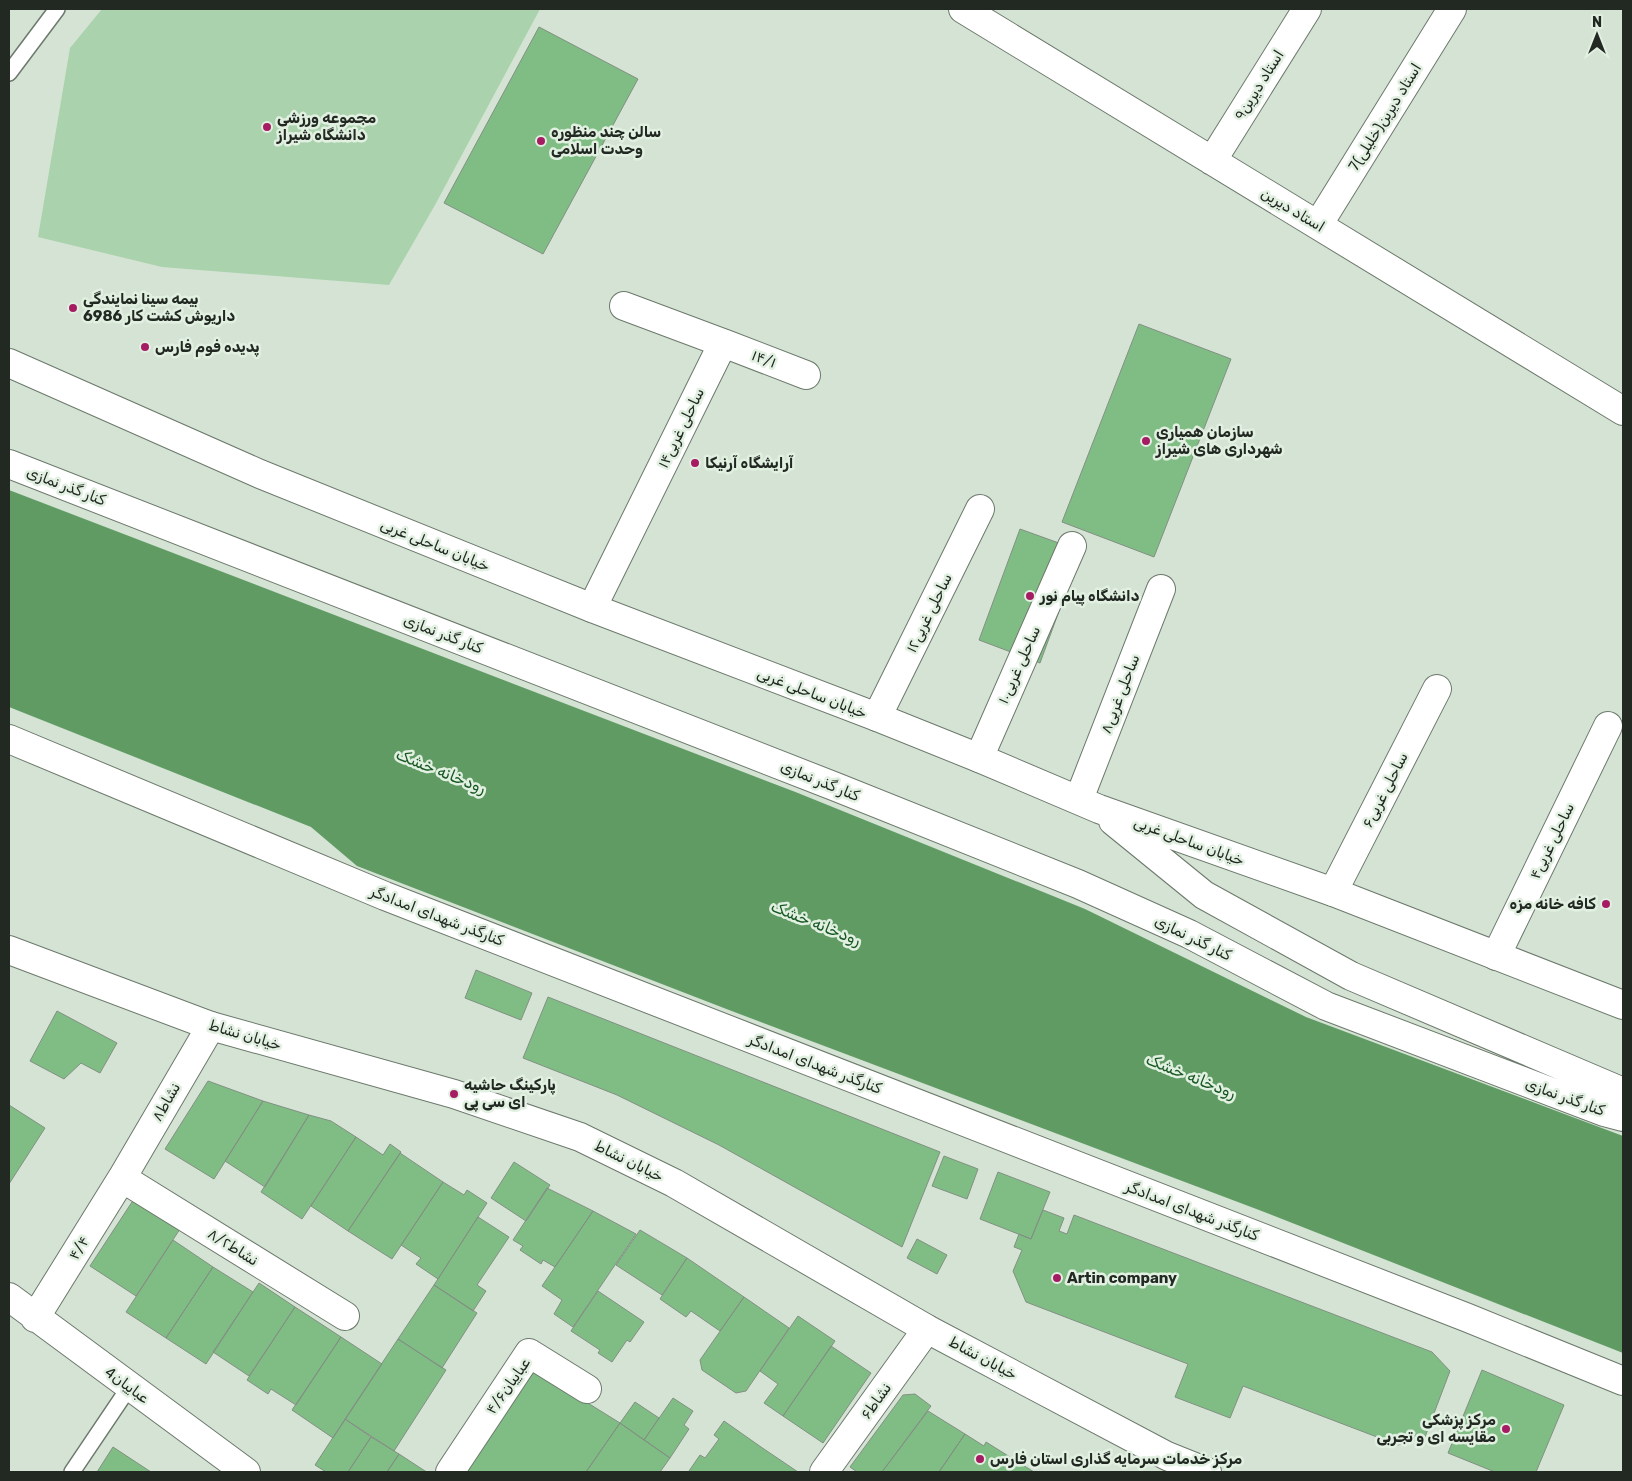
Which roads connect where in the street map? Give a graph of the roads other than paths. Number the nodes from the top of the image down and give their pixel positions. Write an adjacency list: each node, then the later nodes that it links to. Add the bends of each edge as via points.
1 (57, 9): 5 (lane)
2 (963, 9): 6 (main road, استاد دیرین)
3 (1307, 9): 6 (main road, استاد دیرین۹)
4 (1452, 9): 7 (main road, 7استاد دیرین(خلیلی))
5 (9, 72)
6 (1212, 161): 7 (main road, استاد دیرین)
7 (1318, 225): 12 (main road, استاد دیرین)
8 (624, 306): 9 (main road)
9 (723, 344): 11 (main road, ۱۴/۱); 17 (main road, ساحلی غربی۱۴)
10 (9, 362): 17 (main road, خیابان ساحلی غربی, via 260,474)
11 (806, 375)
12 (1623, 411)
13 (9, 464): 30 (main road, کنار گذر نمازی, via 1078,884 1189,934 1326,1006)
14 (980, 509): 19 (main road, ساحلی غربی۱۲)
15 (1072, 546): 22 (main road, ساحلی غربی۱۰)
16 (1161, 588): 23 (main road, ساحلی غربی۸)
17 (592, 608): 19 (main road, خیابان ساحلی غربی)
18 (1437, 689): 24 (main road, ساحلی غربی۶)
19 (877, 717): 22 (main road, خیابان ساحلی غربی)
20 (1608, 726): 26 (main road, ساحلی غربی۴)
21 (9, 739): 36 (main road, کنارگذر شهدای امدادگر, via 385,896)
22 (979, 758): 23 (main road, خیابان ساحلی غربی)
23 (1089, 804): 24 (main road, خیابان ساحلی غربی); 29 (main road, via 1204,894 1351,976)
24 (1333, 892): 26 (main road, خیابان ساحلی غربی)
25 (9, 950): 28 (main road, خیابان نشاط)
26 (1496, 956): 27 (main road, خیابان ساحلی غربی)
27 (1623, 1005)
28 (211, 1026): 31 (main road, نشاط۸); 35 (main road, خیابان نشاط, via 454,1094 580,1137 674,1184)
29 (1623, 1092)
30 (1623, 1117)
31 (122, 1178): 33 (main road, نشاط۸/۲); 34 (main road, ۴/۴)
32 (9, 1297): 34 (main road, عباییان4)
33 (345, 1316)
34 (35, 1318): 37 (main road, عباییان4)
35 (927, 1329): 39 (main road, خیابان نشاط); 43 (main road, نشاط۶)
36 (1623, 1381)
37 (130, 1386): 40 (lane); 41 (main road, عباییان4)
38 (587, 1389): 42 (main road, عباییان۴/۶, via 529,1353)
39 (1163, 1464): 44 (main road, خیابان نشاط)
40 (72, 1472)
41 (246, 1472)
42 (450, 1472)
43 (824, 1472)
44 (1207, 1472)

